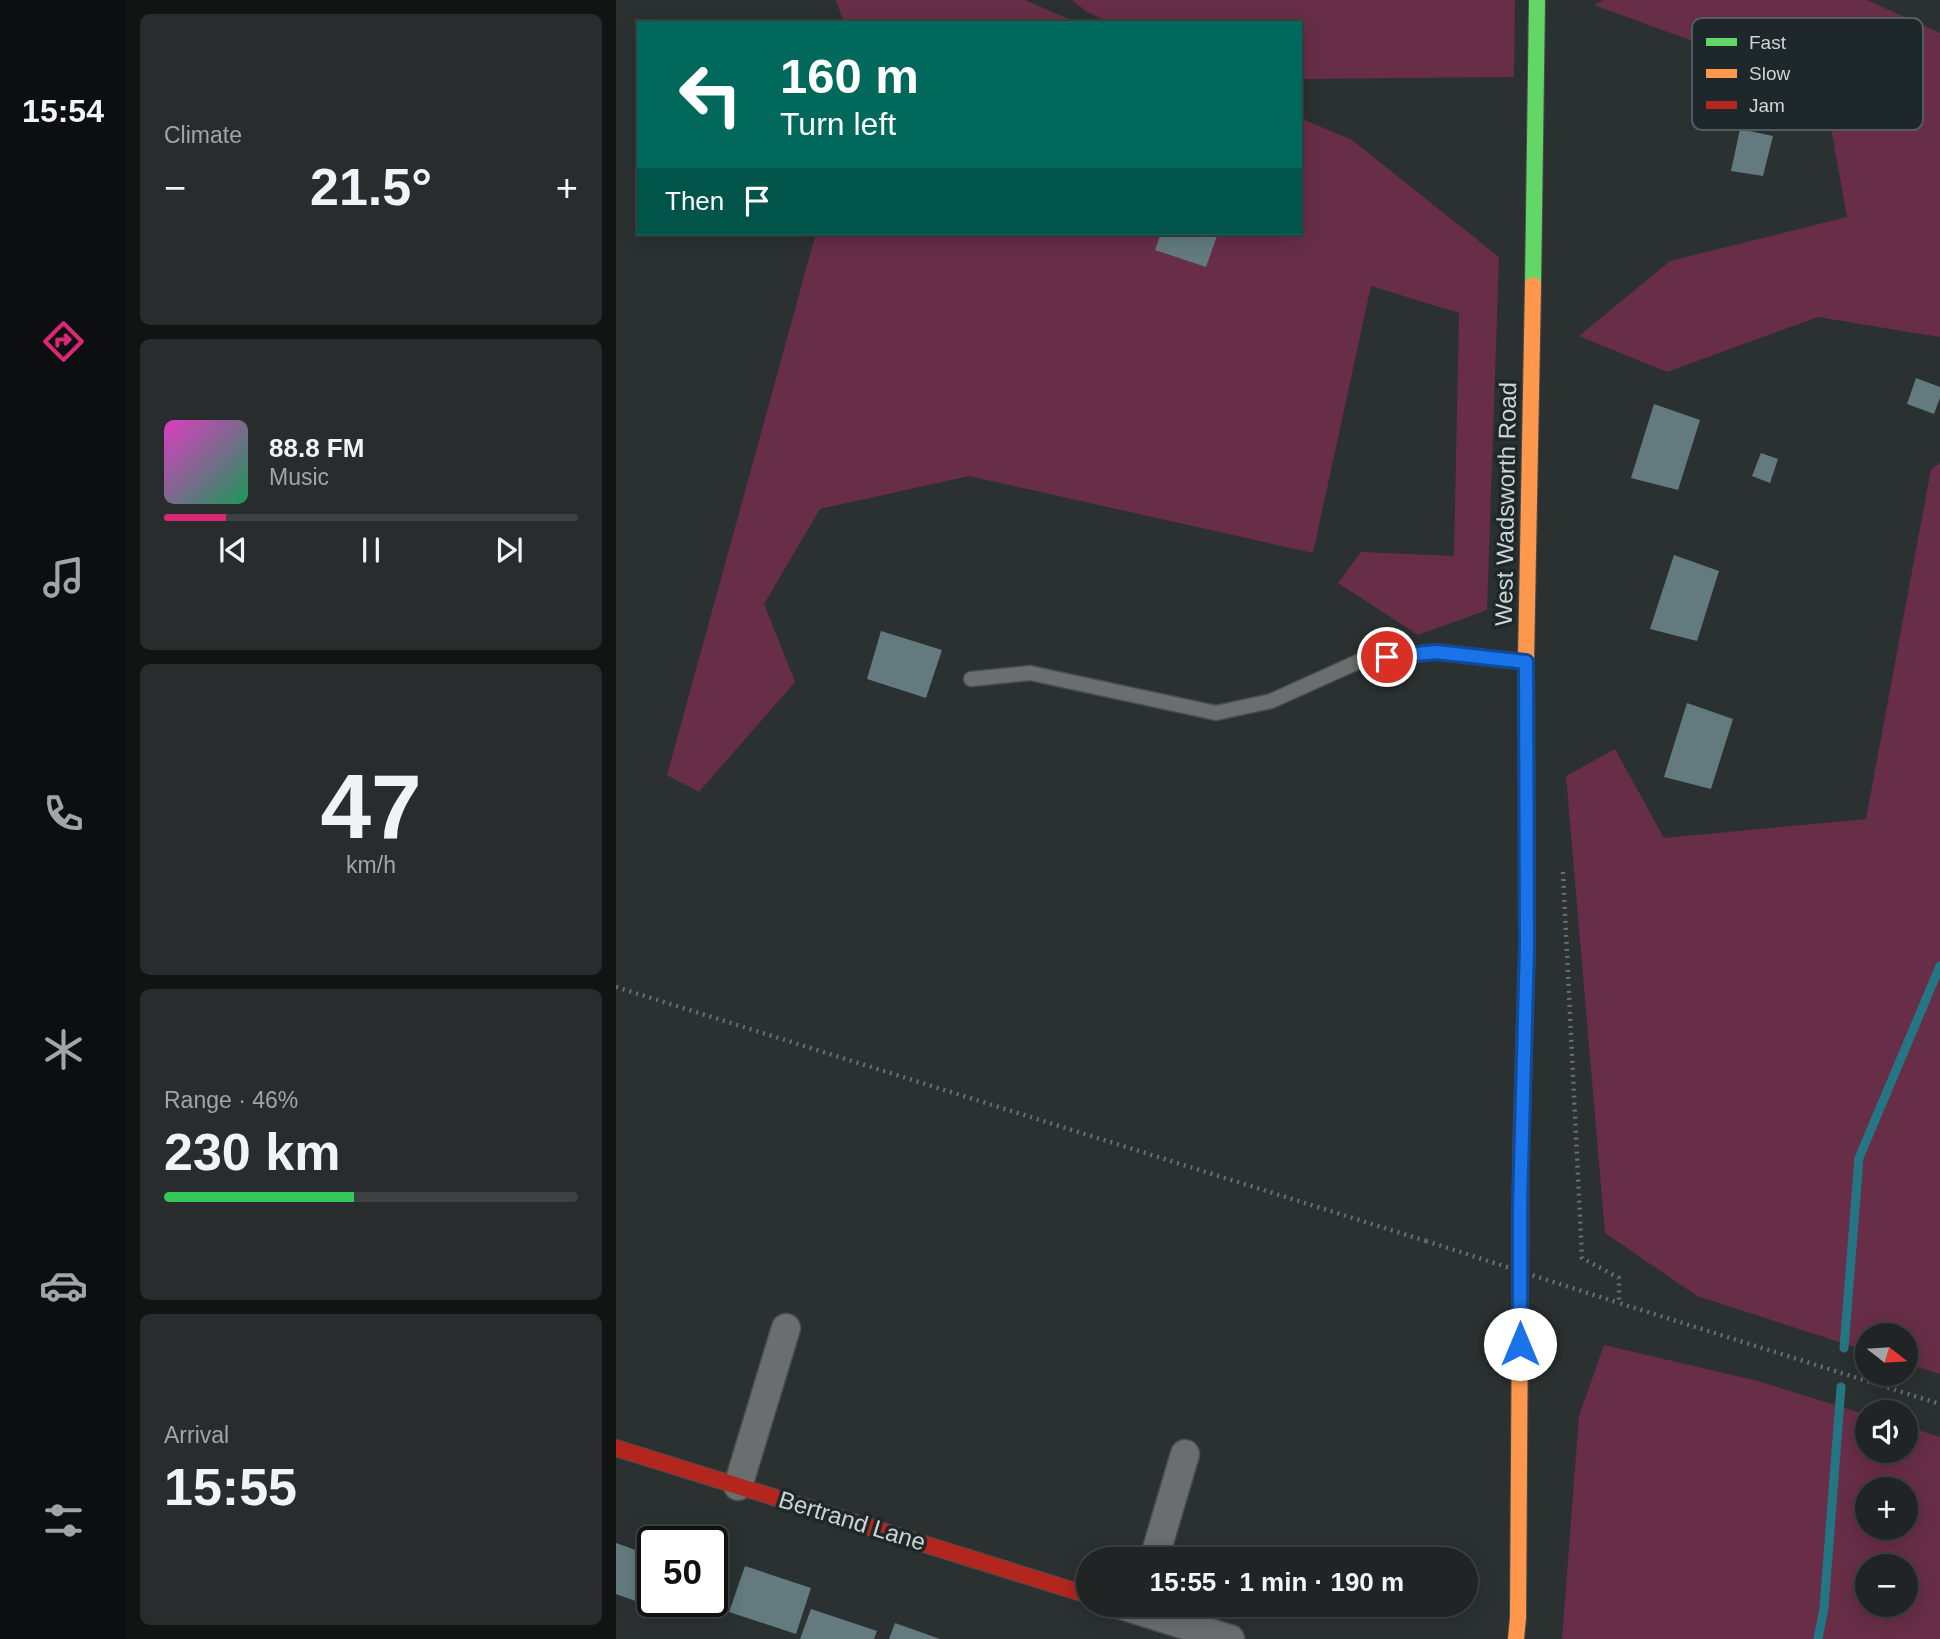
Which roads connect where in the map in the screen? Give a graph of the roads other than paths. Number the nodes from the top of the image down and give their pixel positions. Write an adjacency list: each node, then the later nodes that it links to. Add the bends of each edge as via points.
1 (1536, 0): 2 (main road, West Wadsworth Road)
2 (1526, 662): 3 (lane, via 1436,652 1362,660 1271,701 1216,713 1030,673); 12 (main road, West Wadsworth Road, via 1527,946)
3 (971, 680)
4 (786, 1328): 7 (street)
5 (616, 1448): 7 (main road, Bertrand Lane)
6 (1185, 1454): 8 (street)
7 (738, 1486): 9 (main road, Bertrand Lane)
8 (1158, 1547)
9 (1076, 1591)
10 (1164, 1617): 11 (street)
11 (1230, 1639)
12 (1516, 1639)

